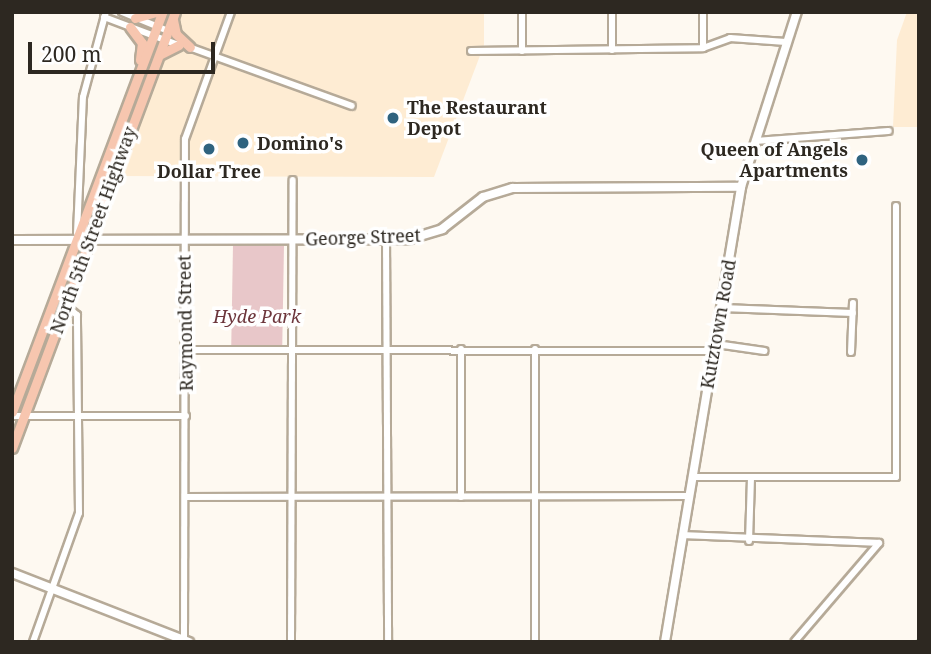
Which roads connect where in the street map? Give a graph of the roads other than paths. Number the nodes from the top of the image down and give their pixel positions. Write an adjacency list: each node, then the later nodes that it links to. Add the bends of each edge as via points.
1 (122, 12): 11 (street)
2 (156, 12): 11 (main road)
3 (162, 12): 12 (main road, North 5th Street Highway)
4 (231, 12): 24 (street, Raymond Street)
5 (522, 12): 23 (street)
6 (612, 12): 21 (street)
7 (703, 12): 20 (street)
8 (797, 12): 17 (street, Kutztown Road)
9 (105, 15): 13 (street); 33 (street, via 90,56 76,152)
10 (174, 15): 14 (main road, North 5th Street Highway); 19 (main road, via 176,34)
11 (135, 18): 12 (street)
12 (157, 26): 14 (street); 15 (main road, North 5th Street Highway)
13 (130, 27): 15 (street); 26 (main road, via 142,43)
14 (168, 31): 16 (main road, North 5th Street Highway)
15 (153, 37): 16 (street); 26 (main road, North 5th Street Highway)
16 (164, 41): 18 (street); 25 (main road, North 5th Street Highway)
17 (786, 42): 20 (street, via 730,38); 29 (street, Kutztown Road)
18 (179, 45): 19 (street); 25 (main road, via 166,47)
19 (190, 47): 24 (street)
20 (703, 48): 21 (street)
21 (612, 50): 23 (street)
22 (471, 51): 23 (street)
23 (522, 51)
24 (214, 56): 27 (street); 35 (street, Raymond Street, via 186,132)
25 (156, 62): 34 (main road, North 5th Street Highway)
26 (140, 68): 33 (main road, North 5th Street Highway)
27 (352, 106)
28 (889, 131): 29 (street)
29 (753, 142): 31 (street, Kutztown Road)
30 (293, 180): 36 (street)
31 (741, 187): 37 (street, George Street, via 513,188 474,201 433,233); 41 (street, Kutztown Road)
32 (896, 206): 57 (street, via 896,477)
33 (77, 238): 34 (street, George Street); 38 (street, George Street); 51 (main road, North 5th Street Highway)
34 (89, 238): 35 (street, George Street); 40 (main road, North 5th Street Highway)
35 (184, 239): 36 (street, George Street); 48 (street, Raymond Street)
36 (292, 239): 37 (street, George Street); 44 (street)
37 (386, 239): 45 (street)
38 (12, 240)
39 (853, 303): 42 (street)
40 (65, 305): 53 (main road, North 5th Street Highway); 54 (street, via 77,315)
41 (722, 308): 42 (street); 43 (street, Kutztown Road)
42 (853, 313): 50 (street)
43 (716, 347): 47 (street); 49 (street); 56 (street, Kutztown Road)
44 (290, 349): 45 (street); 48 (street); 61 (street)
45 (386, 349): 46 (street); 63 (street)
46 (461, 349): 47 (street); 62 (street)
47 (535, 349): 58 (street)
48 (186, 350): 52 (street, Raymond Street)
49 (764, 351)
50 (851, 352)
51 (12, 414): 53 (street)
52 (186, 416): 54 (street); 60 (street, Raymond Street)
53 (23, 417): 54 (street); 55 (main road, North 5th Street Highway)
54 (78, 417): 67 (street, via 78,518)
55 (12, 448)
56 (692, 477): 57 (street); 59 (street, Kutztown Road)
57 (751, 477): 65 (street)
58 (536, 496): 59 (street); 62 (street); 73 (street)
59 (689, 496): 64 (street, Kutztown Road)
60 (187, 497): 61 (street); 69 (street, Raymond Street)
61 (290, 497): 63 (street); 71 (street)
62 (461, 497): 63 (street)
63 (387, 498): 72 (street)
64 (684, 535): 65 (street); 68 (street, Kutztown Road)
65 (750, 541): 74 (street, via 879,543)
66 (12, 573): 67 (street)
67 (48, 588): 69 (street); 70 (street)
68 (668, 640)
69 (185, 641)
70 (33, 642)
71 (291, 642)
72 (388, 642)
73 (535, 642)
74 (794, 642)

